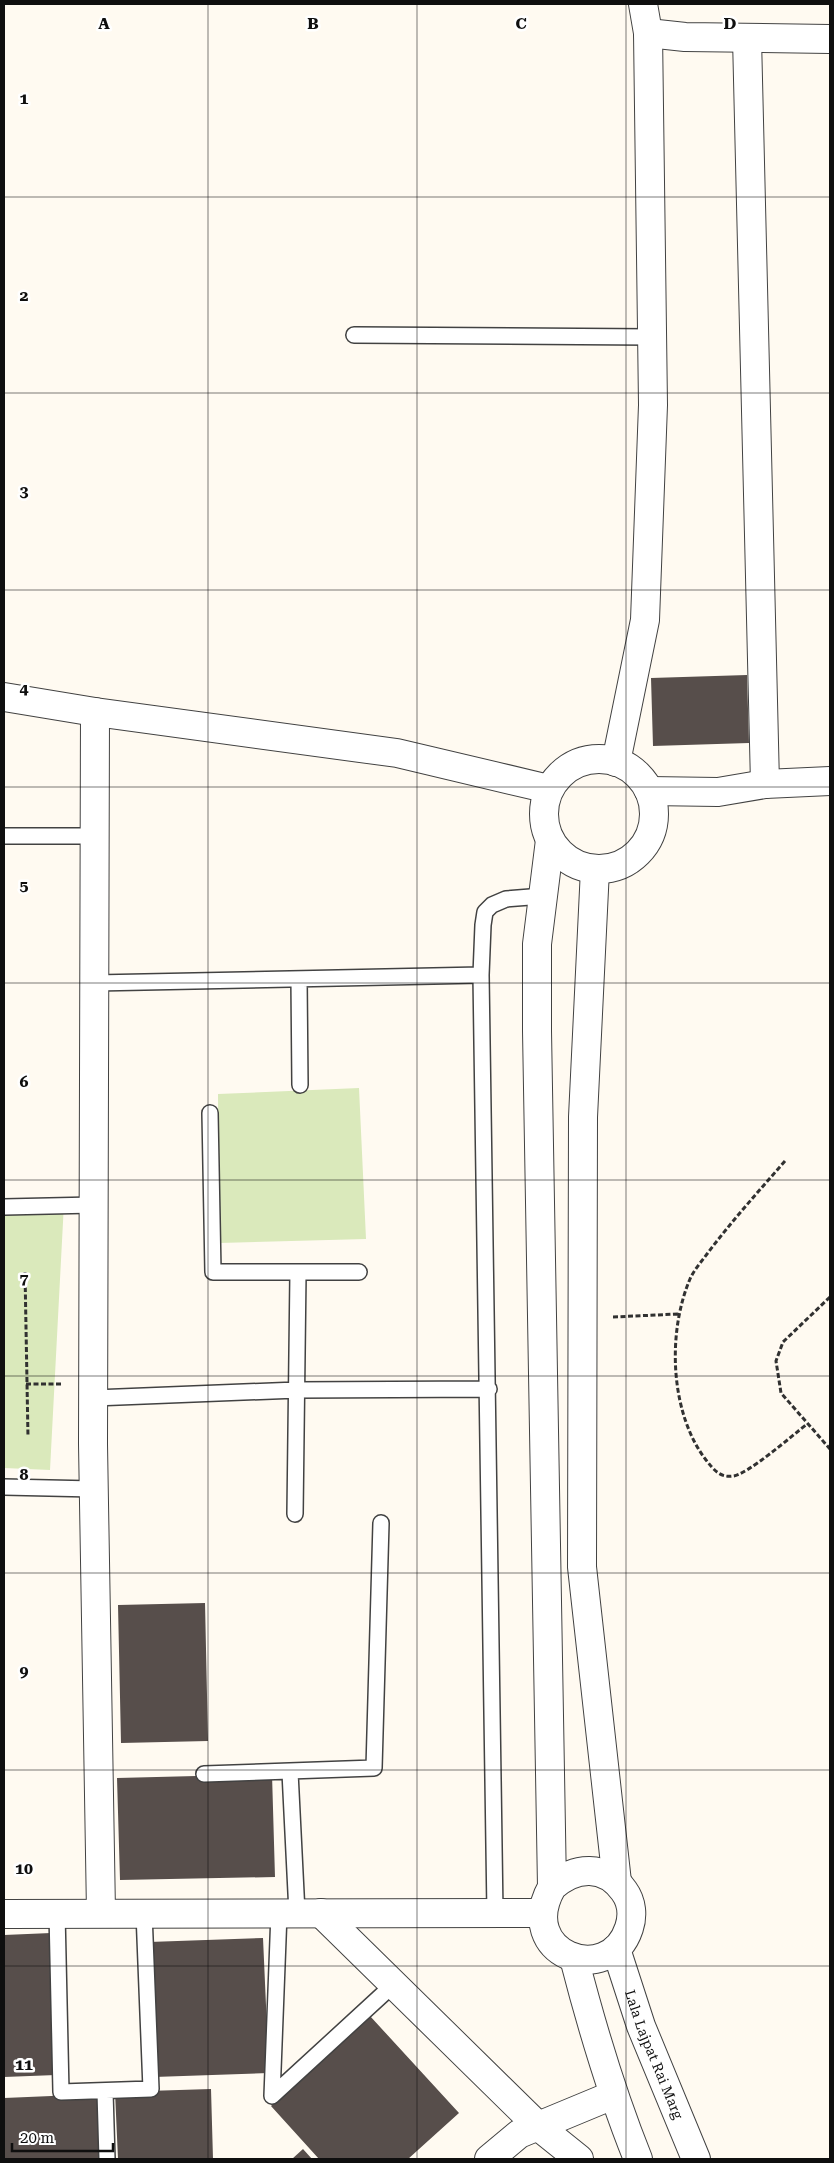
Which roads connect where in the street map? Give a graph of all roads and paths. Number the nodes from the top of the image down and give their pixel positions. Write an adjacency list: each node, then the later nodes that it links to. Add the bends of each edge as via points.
1 (643, 4): 2 (street)
2 (648, 33): 3 (street); 6 (street)
3 (747, 38): 4 (street); 11 (street)
4 (830, 38)
5 (354, 335): 6 (lane)
6 (652, 337): 9 (street, via 645,620)
7 (4, 697): 8 (street)
8 (95, 712): 12 (street, via 397,753); 15 (street)
9 (616, 762): 12 (street, via 591,759 574,764 559,775); 13 (street, via 639,776)
10 (830, 781): 11 (street)
11 (766, 784): 13 (street, via 718,792)
12 (549, 789): 16 (street, via 544,806 544,824)
13 (649, 791): 17 (street, via 654,809 652,828 644,846 632,859 614,868)
14 (4, 836): 15 (lane)
15 (95, 836): 21 (street)
16 (550, 840): 17 (street, via 561,854 577,865); 18 (street)
17 (595, 869): 32 (street, via 584,1117)
18 (543, 896): 19 (lane, via 506,899 485,912); 46 (street, via 537,944 536,1031)
19 (481, 975): 20 (lane); 33 (lane)
20 (299, 979): 21 (lane); 22 (lane)
21 (95, 983): 25 (street)
22 (300, 1084)
23 (210, 1113): 29 (lane, via 213,1272)
24 (785, 1162): 31 (path, via 724,1232 690,1278)
25 (94, 1205): 26 (lane); 35 (street)
26 (4, 1207)
27 (25, 1272): 37 (path)
28 (359, 1272): 29 (lane)
29 (298, 1273): 34 (lane)
30 (830, 1297): 36 (path, via 783,1342 776,1361 781,1393)
31 (678, 1314): 32 (path); 36 (path, via 675,1371 680,1404 687,1428 700,1453 722,1477 736,1476)
32 (583, 1319): 45 (street, via 582,1567)
33 (489, 1389): 34 (lane); 51 (lane)
34 (297, 1390): 35 (lane); 41 (lane)
35 (94, 1398): 40 (street)
36 (807, 1424): 38 (path)
37 (28, 1437)
38 (830, 1449)
39 (4, 1487): 40 (lane)
40 (94, 1489): 47 (street)
41 (295, 1514)
42 (380, 1522): 43 (lane, via 374,1768)
43 (290, 1772): 44 (lane); 50 (lane)
44 (204, 1774)
45 (617, 1882): 46 (street, via 591,1870 563,1877); 54 (street, via 626,1893 631,1923 626,1937)
46 (552, 1887): 53 (street)
47 (101, 1912): 48 (street); 49 (street)
48 (57, 1913): 52 (street); 57 (lane, via 61,2092)
49 (144, 1913): 50 (street); 57 (lane, via 151,2089)
50 (299, 1913): 51 (street); 56 (street); 56 (lane, via 272,2096)
51 (495, 1913): 53 (street)
52 (4, 1914)
53 (542, 1914): 55 (street, via 550,1941 560,1952)
54 (616, 1949): 55 (street, via 596,1959); 64 (street, Lala Lajpat Rai Marg, via 641,2026)
55 (574, 1958): 58 (street)
56 (394, 1984): 59 (street)
57 (105, 2092): 60 (lane)
58 (613, 2095): 59 (street); 63 (street)
59 (538, 2126): 61 (street, via 519,2134); 62 (street)
60 (107, 2159)
61 (489, 2159)
62 (579, 2159)
63 (638, 2159)
64 (696, 2159)

